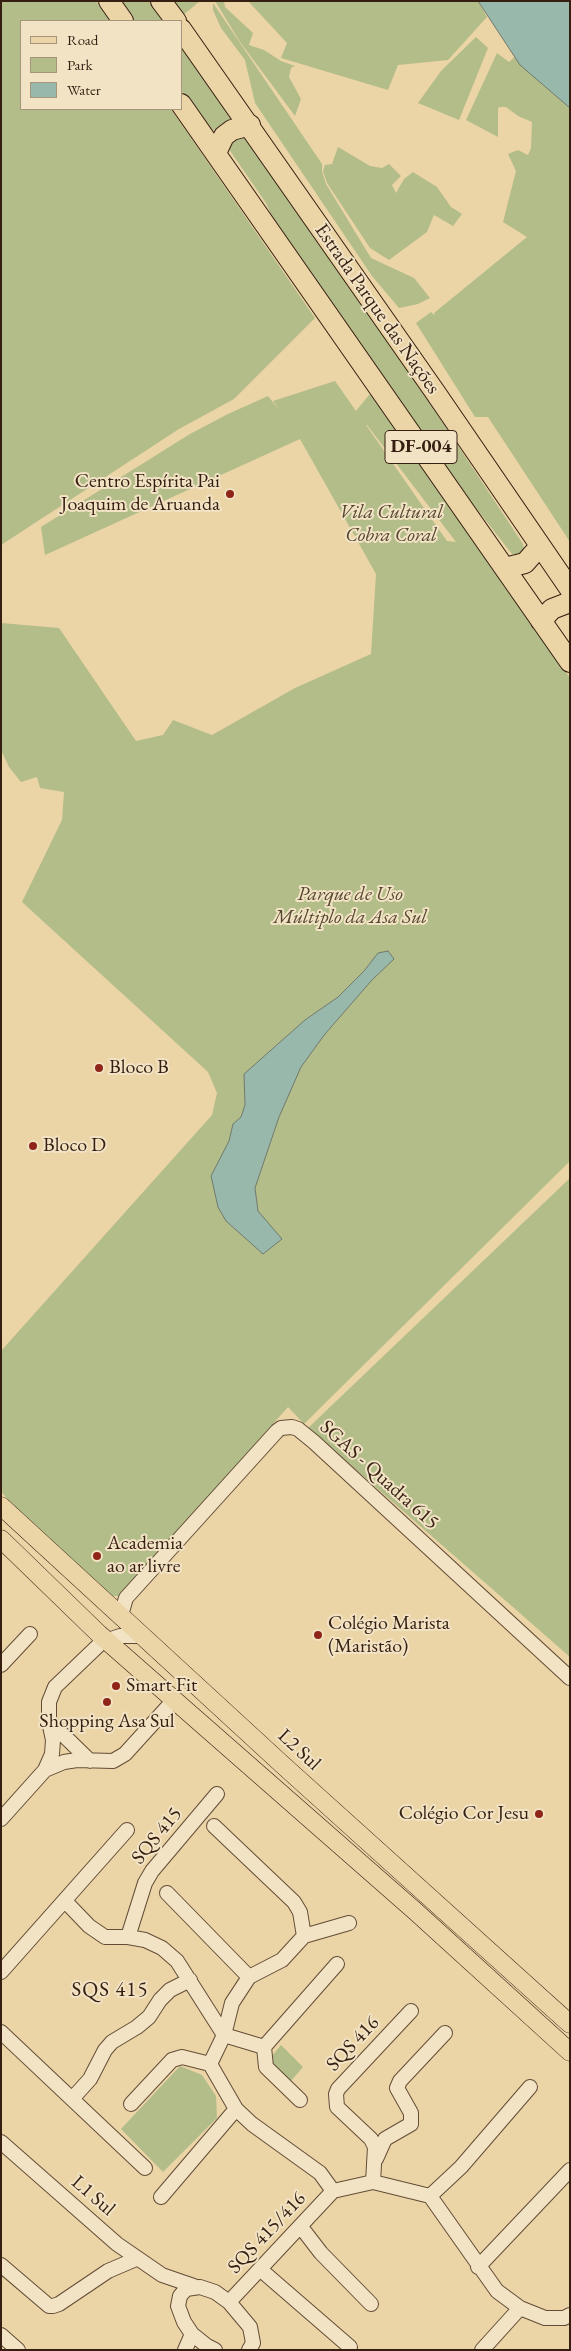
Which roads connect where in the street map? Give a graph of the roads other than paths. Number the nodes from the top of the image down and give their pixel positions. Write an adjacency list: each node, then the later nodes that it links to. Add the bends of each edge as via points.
1 (109, 1): 3 (highway)
2 (161, 1): 4 (highway)
3 (122, 20)
4 (175, 20)
5 (182, 30): 7 (highway, Estrada Parque das Nações / DF-004)
6 (182, 105): 8 (highway, DF-004)
7 (250, 125): 8 (highway, via 224,136); 9 (highway, Estrada Parque das Nações / DF-004)
8 (216, 153): 10 (highway, DF-004)
9 (540, 546): 10 (highway, via 524,563); 11 (highway, Estrada Parque das Nações / DF-004)
10 (505, 568): 13 (highway, DF-004)
11 (570, 589)
12 (570, 602): 13 (highway, via 552,609)
13 (542, 621): 14 (highway, DF-004)
14 (570, 662)
15 (1, 1506): 17 (main road, L2 Sul)
16 (1, 1539): 18 (main road)
17 (69, 1569): 18 (main road, via 53,1580); 20 (main road, L2 Sul)
18 (52, 1588): 24 (main road)
19 (126, 1598): 20 (street); 21 (street, SGAS - Quadra 615); 26 (street, SGAS - Quadra 615, via 277,1431 292,1427 314,1442)
20 (106, 1602): 21 (main road, L2 Sul)
21 (121, 1616): 23 (main road, L2 Sul)
22 (30, 1634): 25 (street)
23 (142, 1636): 24 (street); 29 (main road, L2 Sul)
24 (106, 1640): 27 (main road); 28 (street, via 55,1687 49,1702)
25 (1, 1665)
26 (570, 1678)
27 (174, 1700): 30 (main road); 31 (street, via 125,1754 113,1761)
28 (49, 1722): 31 (street); 32 (street, via 52,1754)
29 (251, 1735): 30 (main road, via 245,1746); 47 (main road, L2 Sul)
30 (234, 1751): 52 (main road)
31 (90, 1761): 32 (street, via 64,1762)
32 (45, 1770): 34 (street)
33 (217, 1794): 41 (street, SQS 415, via 152,1871)
34 (1, 1819)
35 (214, 1826): 40 (street, SQS 415, via 294,1902 300,1912)
36 (127, 1830): 38 (street, SQS 415)
37 (167, 1893): 44 (street)
38 (66, 1901): 41 (street, via 98,1934); 43 (street, SQS 415)
39 (349, 1923): 40 (street)
40 (304, 1936): 44 (street, via 282,1960)
41 (128, 1937): 45 (street, via 162,1948 177,1961)
42 (337, 1964): 51 (street)
43 (1, 1972)
44 (249, 1977): 50 (street, via 232,2003)
45 (190, 1980): 50 (street); 55 (street, via 170,1990 137,2027 112,2042 90,2079)
46 (411, 2011): 60 (street, SQS 416, via 336,2094 336,2107 371,2139)
47 (570, 2024)
48 (1, 2032): 55 (street)
49 (445, 2033): 60 (street, via 400,2081 397,2088 411,2113 411,2124 385,2139)
50 (224, 2036): 51 (street); 53 (street)
51 (264, 2047): 56 (street, via 266,2067)
52 (570, 2052)
53 (210, 2064): 57 (street, via 182,2057 172,2060); 58 (street)
54 (530, 2087): 65 (street, via 460,2167)
55 (72, 2099): 61 (street)
56 (300, 2100)
57 (132, 2104)
58 (236, 2109): 64 (street, via 320,2173); 66 (street)
59 (1, 2142): 68 (street, L1 Sul)
60 (376, 2159): 63 (street, SQS 416)
61 (145, 2168)
62 (570, 2170): 71 (street)
63 (373, 2182): 64 (street); 65 (street)
64 (333, 2191): 67 (street, SQS 415/416)
65 (430, 2196): 71 (street)
66 (161, 2197)
67 (301, 2227): 72 (street, SQS 415/416); 78 (street, via 321,2253)
68 (117, 2244): 69 (street, L1 Sul); 73 (street)
69 (136, 2258): 73 (street); 74 (street, L1 Sul)
70 (1, 2265): 73 (street, via 49,2306)
71 (478, 2267): 79 (street, via 497,2291)
72 (261, 2270): 77 (street, SQS 415/416); 84 (street)
73 (108, 2271)
74 (162, 2275): 75 (street, L1 Sul); 76 (street, L1 Sul)
75 (194, 2286): 76 (street); 77 (street, L1 Sul, via 207,2289)
76 (180, 2296): 81 (street, via 180,2315)
77 (229, 2302): 82 (street, L1 Sul, via 246,2321)
78 (371, 2304)
79 (520, 2308): 80 (street, via 545,2318); 90 (street)
80 (568, 2320)
81 (192, 2334): 85 (street); 87 (street)
82 (252, 2334): 88 (street, via 253,2343); 89 (street)
83 (1, 2336): 86 (street)
84 (350, 2347)
85 (207, 2349)
86 (18, 2350)
87 (185, 2350)
88 (249, 2350)
89 (259, 2350)
90 (482, 2350)

